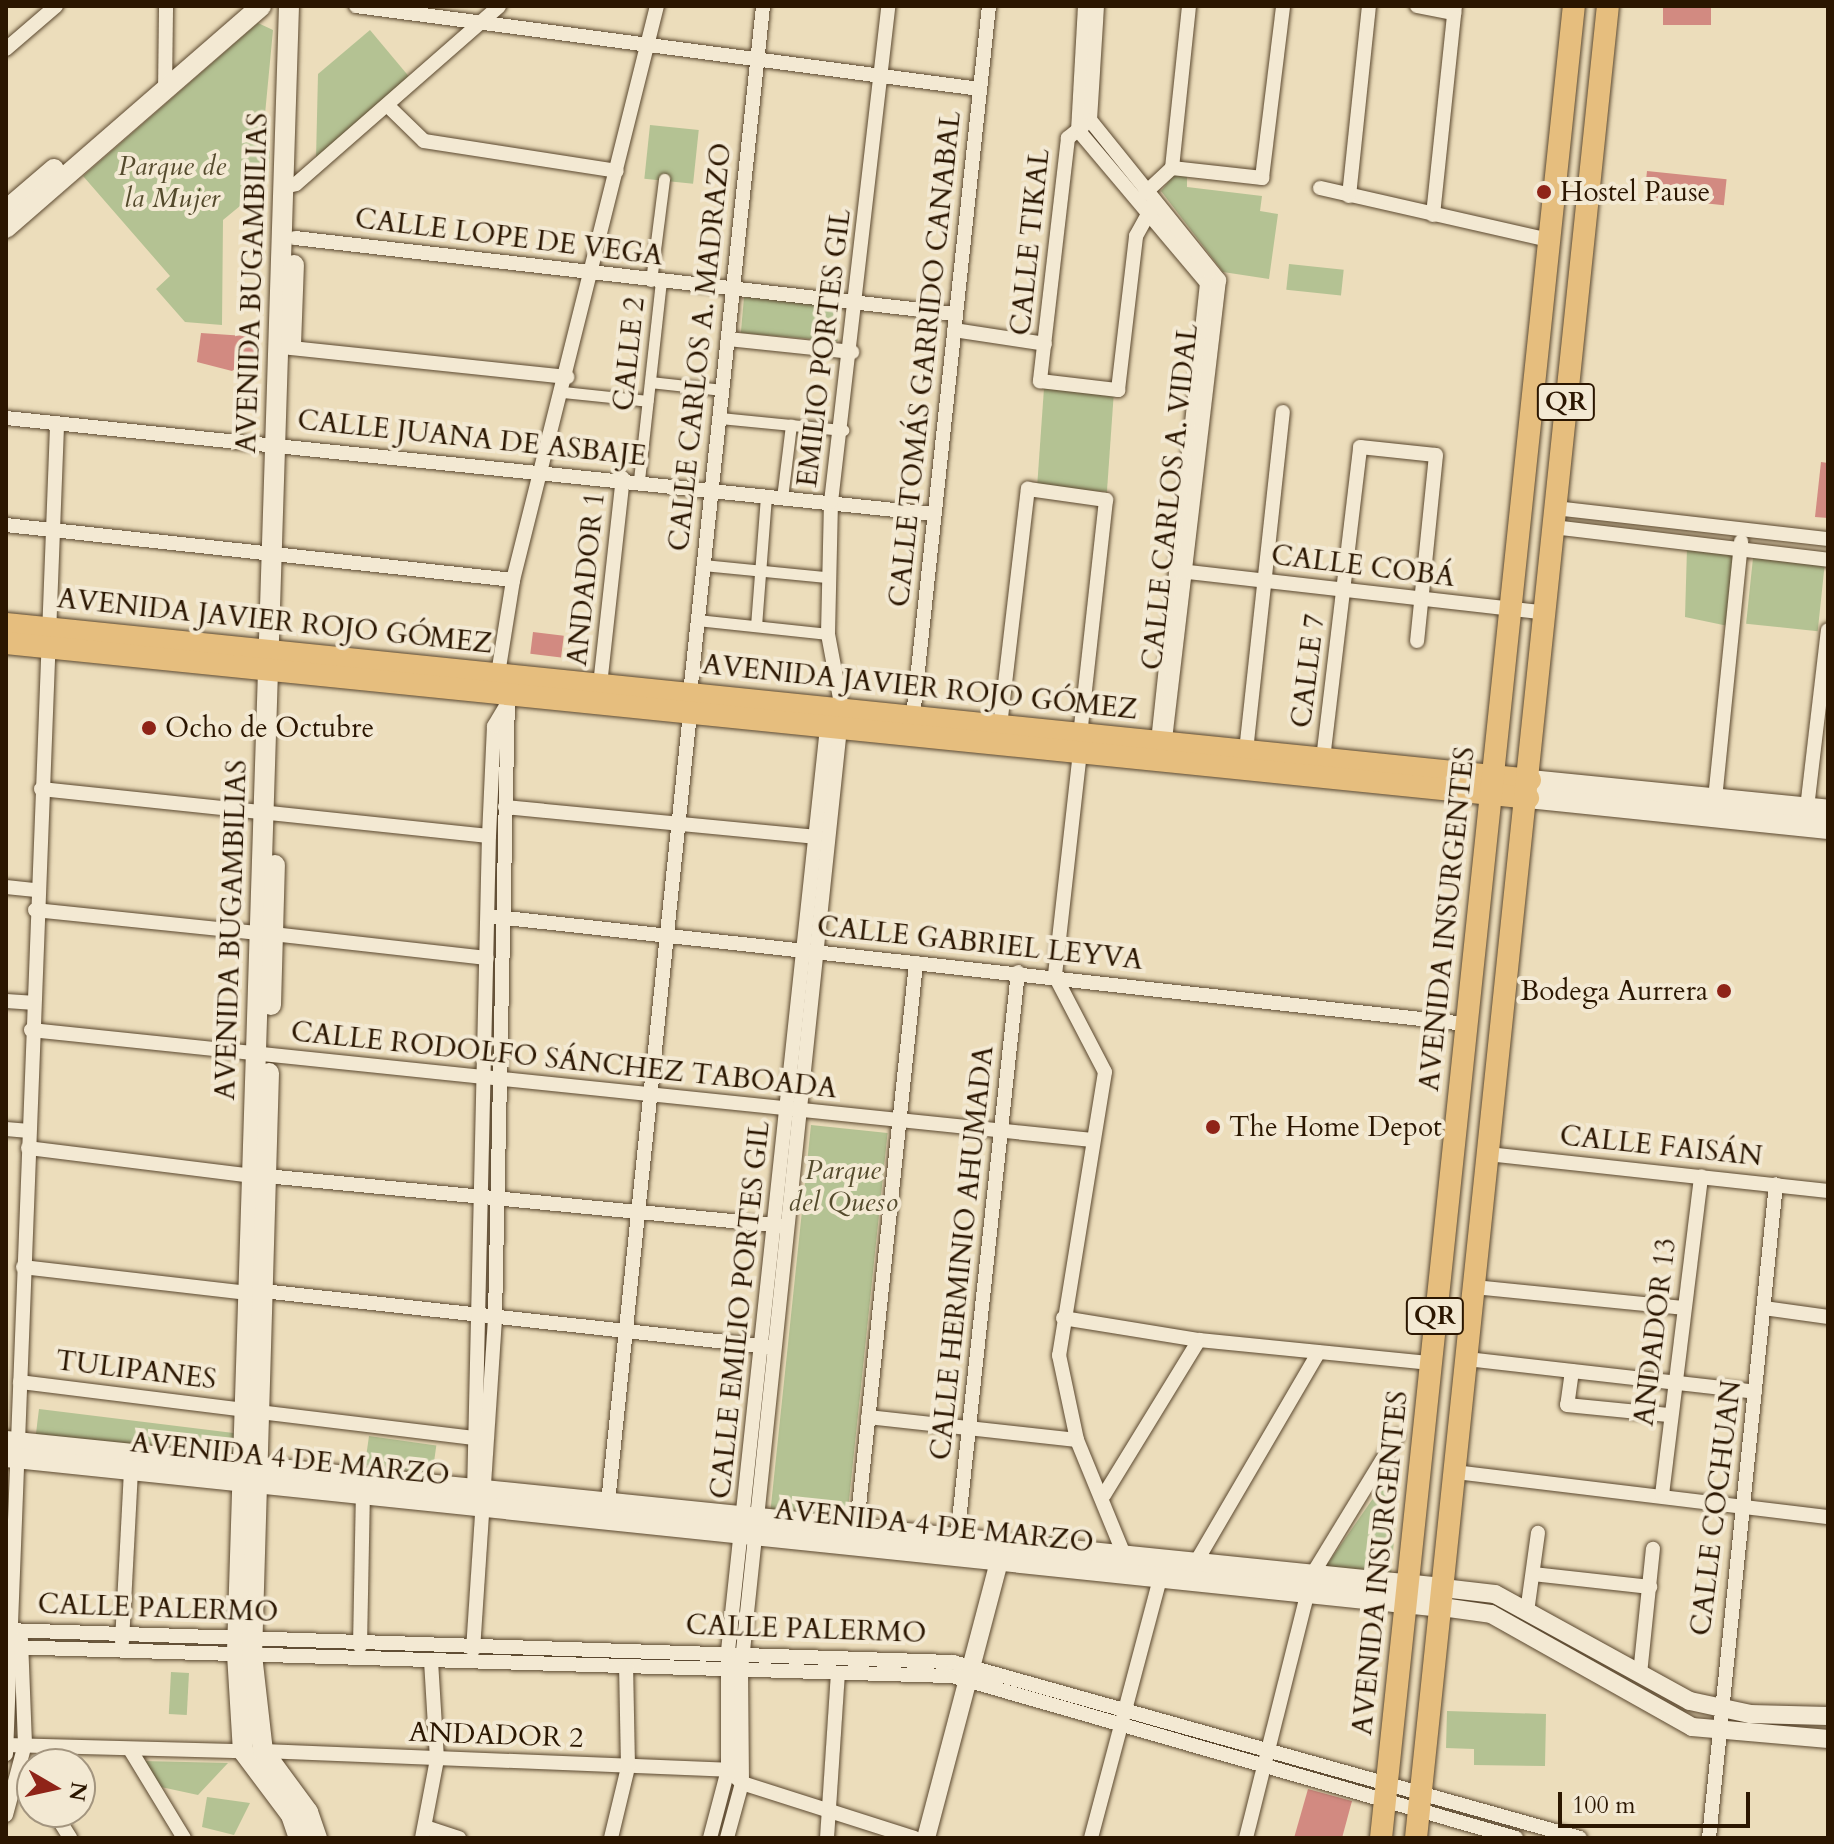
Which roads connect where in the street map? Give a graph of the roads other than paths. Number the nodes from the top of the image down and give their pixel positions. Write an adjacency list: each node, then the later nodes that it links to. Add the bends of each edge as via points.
1 (166, 6): 27 (street)
2 (241, 6): 27 (main road)
3 (261, 6): 27 (main road)
4 (289, 6): 37 (main road, AVENIDA BUGAMBILIAS)
5 (301, 6): 37 (main road, AVENIDA BUGAMBILIAS)
6 (356, 6): 22 (street)
7 (499, 6): 22 (street)
8 (657, 6): 23 (street)
9 (763, 6): 25 (street, CALLE CARLOS A. MADRAZO)
10 (888, 6): 26 (street, EMILIO PORTES GIL)
11 (989, 6): 28 (street, CALLE TOMÁS GARRIDO CANABAL)
12 (1085, 6): 33 (street)
13 (1097, 6): 32 (street)
14 (1189, 6): 34 (street)
15 (1283, 6): 34 (street, via 1262,178)
16 (1369, 6): 39 (street)
17 (1417, 6): 21 (street)
18 (1574, 6): 29 (main road, AVENIDA INSURGENTES / QR)
19 (1608, 6): 30 (main road, QR)
20 (51, 8): 24 (street)
21 (1455, 9): 42 (street)
22 (485, 18): 23 (street); 31 (street)
23 (647, 48): 25 (street); 35 (street)
24 (6, 49)
25 (757, 59): 26 (street); 48 (street, CALLE CARLOS A. MADRAZO)
26 (881, 74): 28 (street); 49 (street, EMILIO PORTES GIL)
27 (165, 83): 41 (main road); 43 (main road)
28 (980, 89): 50 (street, CALLE TOMÁS GARRIDO CANABAL)
29 (1564, 96): 30 (main road); 45 (main road, AVENIDA INSURGENTES / QR)
30 (1599, 101): 75 (main road, QR)
31 (388, 106): 35 (street, via 424,141); 37 (street)
32 (1090, 120): 33 (street, CALLE TIKAL); 40 (street, CALLE CARLOS A. VIDAL)
33 (1078, 130): 40 (street, CALLE CARLOS A. VIDAL); 53 (street, CALLE TIKAL, via 1068,138)
34 (1172, 168): 40 (street)
35 (617, 171): 46 (street)
36 (664, 179): 47 (street, CALLE 2)
37 (290, 185): 44 (main road, AVENIDA BUGAMBILIAS); 66 (main road, AVENIDA BUGAMBILIAS)
38 (1320, 188): 39 (street)
39 (1349, 196): 42 (street)
40 (1149, 198): 53 (street, CALLE TIKAL, via 1136,236 1118,390 1040,381); 85 (street, CALLE CARLOS A. VIDAL, via 1219,280)
41 (6, 210)
42 (1433, 215): 45 (street)
43 (6, 228)
44 (295, 238): 46 (street, CALLE LOPE DE VEGA); 54 (main road, AVENIDA BUGAMBILIAS)
45 (1548, 240): 91 (main road, AVENIDA INSURGENTES / QR)
46 (592, 275): 47 (street, CALLE LOPE DE VEGA); 57 (street)
47 (656, 281): 48 (street, CALLE LOPE DE VEGA); 56 (street, CALLE 2)
48 (731, 290): 49 (street, CALLE LOPE DE VEGA); 52 (street, CALLE CARLOS A. MADRAZO)
49 (858, 304): 50 (street, CALLE LOPE DE VEGA); 55 (street, EMILIO PORTES GIL)
50 (956, 314): 51 (street, CALLE TOMÁS GARRIDO CANABAL)
51 (954, 330): 53 (street); 74 (street, CALLE TOMÁS GARRIDO CANABAL)
52 (728, 339): 55 (street); 58 (street, CALLE CARLOS A. MADRAZO)
53 (1045, 344)
54 (291, 348): 57 (street); 66 (main road, AVENIDA BUGAMBILIAS)
55 (852, 352): 65 (street, EMILIO PORTES GIL)
56 (650, 382): 58 (street); 59 (street, CALLE 2)
57 (565, 385): 59 (street); 67 (street)
58 (723, 390): 62 (street, CALLE CARLOS A. MADRAZO)
59 (648, 401): 69 (street, CALLE 2)
60 (1283, 412): 88 (street)
61 (6, 418): 63 (street, CALLE JUANA DE ASBAJE)
62 (720, 418): 64 (street); 70 (street, CALLE CARLOS A. MADRAZO)
63 (57, 424): 66 (street, CALLE JUANA DE ASBAJE); 78 (street)
64 (791, 425): 65 (street); 72 (street)
65 (843, 430): 73 (street, EMILIO PORTES GIL)
66 (281, 445): 67 (street, CALLE JUANA DE ASBAJE); 81 (main road, AVENIDA BUGAMBILIAS)
67 (542, 471): 68 (street, CALLE JUANA DE ASBAJE); 87 (street)
68 (623, 478): 69 (street, CALLE JUANA DE ASBAJE); 102 (street, ANDADOR 1)
69 (639, 480): 70 (street, CALLE JUANA DE ASBAJE)
70 (713, 490): 71 (street, CALLE JUANA DE ASBAJE); 83 (street, CALLE CARLOS A. MADRAZO)
71 (766, 496): 72 (street, CALLE JUANA DE ASBAJE); 84 (street)
72 (782, 498): 73 (street, CALLE JUANA DE ASBAJE)
73 (831, 502): 74 (street, CALLE JUANA DE ASBAJE); 86 (street, EMILIO PORTES GIL)
74 (933, 514): 106 (street, CALLE TOMÁS GARRIDO CANABAL)
75 (1554, 518): 77 (street); 80 (street); 92 (main road, QR)
76 (6, 525): 78 (street)
77 (1741, 529): 79 (street); 80 (street)
78 (50, 530): 81 (street); 98 (street)
79 (1828, 539)
80 (1740, 549): 82 (street); 115 (street)
81 (278, 554): 87 (street); 101 (main road, AVENIDA BUGAMBILIAS)
82 (1828, 560)
83 (703, 565): 84 (street); 93 (street, CALLE CARLOS A. MADRAZO)
84 (760, 571): 86 (street); 95 (street)
85 (1182, 571): 88 (street, CALLE COBÁ); 109 (street, CALLE CARLOS A. VIDAL)
86 (826, 577): 97 (street, EMILIO PORTES GIL)
87 (513, 580): 103 (street)
88 (1263, 580): 89 (street, CALLE COBÁ); 110 (street)
89 (1344, 589): 90 (street, CALLE COBÁ); 90 (street, CALLE 7, via 1360,447 1436,455); 111 (street, CALLE 7)
90 (1422, 598): 91 (street, CALLE COBÁ); 99 (street)
91 (1509, 608): 92 (street, CALLE COBÁ); 112 (main road, AVENIDA INSURGENTES / QR)
92 (1546, 613): 114 (main road, QR)
93 (697, 620): 95 (street); 104 (street, CALLE CARLOS A. MADRAZO)
94 (6, 624): 98 (main road, AVENIDA JAVIER ROJO GÓMEZ)
95 (756, 626): 97 (street)
96 (1828, 630): 117 (street)
97 (828, 634): 105 (street, EMILIO PORTES GIL)
98 (46, 638): 100 (main road, AVENIDA JAVIER ROJO GÓMEZ); 101 (main road, AVENIDA JAVIER ROJO GÓMEZ); 113 (street)
99 (1417, 641)
100 (6, 643)
101 (274, 661): 103 (main road, AVENIDA JAVIER ROJO GÓMEZ); 119 (main road, AVENIDA BUGAMBILIAS)
102 (600, 685): 103 (main road, AVENIDA JAVIER ROJO GÓMEZ); 104 (main road, AVENIDA JAVIER ROJO GÓMEZ)
103 (504, 691): 104 (main road, AVENIDA JAVIER ROJO GÓMEZ); 116 (street); 122 (street, via 494,726)
104 (690, 703): 105 (main road, AVENIDA JAVIER ROJO GÓMEZ); 120 (street, CALLE CARLOS A. MADRAZO)
105 (835, 714): 106 (main road, AVENIDA JAVIER ROJO GÓMEZ); 108 (main road, AVENIDA JAVIER ROJO GÓMEZ); 123 (street, CALLE EMILIO PORTES GIL); 130 (street, CALLE EMILIO PORTES GIL)
106 (913, 717): 107 (main road, AVENIDA JAVIER ROJO GÓMEZ)
107 (1000, 726): 108 (main road, AVENIDA JAVIER ROJO GÓMEZ); 108 (street, via 1028,489 1106,500)
108 (1080, 743): 109 (main road, AVENIDA JAVIER ROJO GÓMEZ); 134 (street)
109 (1161, 748): 110 (main road, AVENIDA JAVIER ROJO GÓMEZ); 112 (main road, AVENIDA JAVIER ROJO GÓMEZ)
110 (1246, 751): 111 (main road, AVENIDA JAVIER ROJO GÓMEZ)
111 (1323, 759): 112 (main road, AVENIDA JAVIER ROJO GÓMEZ)
112 (1491, 785): 114 (main road, AVENIDA JAVIER ROJO GÓMEZ); 137 (main road, AVENIDA INSURGENTES / QR)
113 (41, 789): 119 (street); 125 (street)
114 (1529, 789): 115 (main road, AVENIDA JAVIER ROJO GÓMEZ); 121 (main road, AVENIDA JAVIER ROJO GÓMEZ); 149 (main road, QR)
115 (1715, 799): 117 (main road, AVENIDA JAVIER ROJO GÓMEZ)
116 (505, 807): 120 (street); 127 (street)
117 (1807, 808): 118 (main road, AVENIDA JAVIER ROJO GÓMEZ)
118 (1828, 810)
119 (270, 813): 122 (street); 128 (main road, AVENIDA BUGAMBILIAS)
120 (680, 824): 123 (street); 129 (street, CALLE CARLOS A. MADRAZO)
121 (1828, 829)
122 (489, 836): 127 (street)
123 (815, 837): 130 (street, CALLE EMILIO PORTES GIL)
124 (6, 887): 125 (street)
125 (36, 890): 126 (street)
126 (35, 910): 128 (street); 136 (street)
127 (495, 916): 129 (street, CALLE GABRIEL LEYVA); 131 (street); 140 (street)
128 (266, 933): 131 (street); 139 (main road, AVENIDA BUGAMBILIAS)
129 (666, 936): 130 (street, CALLE GABRIEL LEYVA); 141 (street, CALLE CARLOS A. MADRAZO)
130 (811, 951): 132 (street, CALLE GABRIEL LEYVA); 142 (street, CALLE EMILIO PORTES GIL)
131 (487, 958): 140 (street)
132 (916, 963): 133 (street, CALLE GABRIEL LEYVA); 143 (street)
133 (1018, 972): 134 (street, CALLE GABRIEL LEYVA); 145 (street, CALLE HERMINIO AHUMADA)
134 (1055, 976): 137 (street, CALLE GABRIEL LEYVA); 147 (street, via 1105,1072)
135 (6, 1001): 136 (street)
136 (32, 1003): 138 (street)
137 (1466, 1024): 173 (main road, AVENIDA INSURGENTES / QR)
138 (31, 1030): 139 (street, CALLE RODOLFO SÁNCHEZ TABOADA); 146 (street)
139 (263, 1055): 140 (street, CALLE RODOLFO SÁNCHEZ TABOADA); 150 (main road, AVENIDA BUGAMBILIAS)
140 (494, 1076): 141 (street, CALLE RODOLFO SÁNCHEZ TABOADA); 154 (street)
141 (650, 1091): 142 (street, CALLE RODOLFO SÁNCHEZ TABOADA); 155 (street, CALLE CARLOS A. MADRAZO)
142 (794, 1109): 143 (street, CALLE RODOLFO SÁNCHEZ TABOADA); 156 (street, CALLE EMILIO PORTES GIL)
143 (900, 1120): 145 (street, CALLE RODOLFO SÁNCHEZ TABOADA); 182 (street)
144 (6, 1129): 146 (street)
145 (999, 1129): 147 (street, CALLE RODOLFO SÁNCHEZ TABOADA); 183 (street, CALLE HERMINIO AHUMADA)
146 (29, 1131): 148 (street)
147 (1092, 1140): 166 (street)
148 (28, 1148): 150 (street); 157 (street)
149 (1488, 1154): 151 (street, CALLE FAISÁN); 160 (main road, QR)
150 (259, 1176): 154 (street); 161 (main road, AVENIDA BUGAMBILIAS)
151 (1701, 1176): 152 (street, CALLE FAISÁN); 162 (street, ANDADOR 13)
152 (1776, 1184): 153 (street, CALLE FAISÁN); 163 (street, CALLE COCHUAN)
153 (1828, 1191)
154 (489, 1195): 155 (street); 164 (street)
155 (640, 1209): 156 (street); 167 (street, CALLE CARLOS A. MADRAZO)
156 (782, 1226): 169 (street, CALLE EMILIO PORTES GIL)
157 (23, 1267): 159 (street); 161 (street)
158 (6, 1284): 159 (street)
159 (22, 1285): 172 (street)
160 (1474, 1287): 162 (street); 171 (main road, QR)
161 (256, 1292): 164 (street); 180 (main road, AVENIDA BUGAMBILIAS)
162 (1683, 1308): 176 (street, ANDADOR 13)
163 (1764, 1308): 165 (street); 179 (street, CALLE COCHUAN)
164 (488, 1317): 167 (street); 185 (street); 194 (street)
165 (1828, 1317)
166 (1063, 1318): 168 (street); 186 (street, via 1059,1355)
167 (626, 1329): 169 (street); 196 (street, CALLE CARLOS A. MADRAZO)
168 (1199, 1340): 170 (street); 192 (street)
169 (770, 1347): 198 (street, CALLE EMILIO PORTES GIL)
170 (1319, 1352): 173 (street); 205 (street)
171 (1467, 1359): 174 (street); 178 (main road, QR)
172 (13, 1363): 175 (street)
173 (1431, 1363): 177 (main road, AVENIDA INSURGENTES / QR)
174 (1572, 1371): 176 (street); 181 (street, via 1567,1405)
175 (20, 1382): 180 (street, TULIPANES); 187 (street)
176 (1673, 1383): 179 (street); 181 (street, ANDADOR 13)
177 (1428, 1386): 178 (main road); 210 (main road, AVENIDA INSURGENTES / QR)
178 (1464, 1390): 189 (main road, QR)
179 (1755, 1392): 195 (street, CALLE COCHUAN)
180 (252, 1411): 185 (street, TULIPANES); 190 (main road, AVENIDA BUGAMBILIAS)
181 (1669, 1415): 193 (street, ANDADOR 13)
182 (868, 1417): 183 (street); 200 (street)
183 (970, 1426): 186 (street); 201 (street, CALLE HERMINIO AHUMADA)
184 (1397, 1436): 208 (street)
185 (475, 1438): 194 (street)
186 (1077, 1440): 192 (street)
187 (12, 1450): 188 (main road, AVENIDA 4 DE MARZO); 190 (main road, AVENIDA 4 DE MARZO); 213 (street)
188 (131, 1470): 190 (main road, AVENIDA 4 DE MARZO); 214 (street)
189 (1455, 1472): 193 (street); 211 (main road, QR)
190 (250, 1474): 191 (main road, AVENIDA 4 DE MARZO); 194 (main road, AVENIDA 4 DE MARZO); 217 (main road, AVENIDA BUGAMBILIAS)
191 (363, 1495): 194 (main road, AVENIDA 4 DE MARZO); 215 (street)
192 (1104, 1495): 204 (street)
193 (1662, 1495): 195 (street)
194 (480, 1498): 196 (main road, AVENIDA 4 DE MARZO); 216 (street)
195 (1743, 1506): 197 (street); 230 (street, CALLE COCHUAN)
196 (607, 1512): 198 (main road, AVENIDA 4 DE MARZO)
197 (1828, 1517)
198 (752, 1527): 200 (main road, AVENIDA 4 DE MARZO); 220 (street); 221 (street)
199 (1538, 1533): 206 (street)
200 (856, 1538): 201 (main road, AVENIDA 4 DE MARZO); 203 (main road, AVENIDA 4 DE MARZO)
201 (957, 1539): 203 (main road, AVENIDA 4 DE MARZO)
202 (1653, 1549): 209 (street)
203 (1009, 1553): 204 (main road, AVENIDA 4 DE MARZO); 228 (street)
204 (1127, 1566): 205 (main road, AVENIDA 4 DE MARZO); 207 (main road, AVENIDA 4 DE MARZO)
205 (1191, 1572): 207 (main road, AVENIDA 4 DE MARZO); 208 (main road, AVENIDA 4 DE MARZO)
206 (1533, 1574): 209 (street); 212 (street)
207 (1160, 1578): 231 (street)
208 (1310, 1585): 210 (main road, AVENIDA 4 DE MARZO); 238 (street)
209 (1650, 1587): 229 (street)
210 (1409, 1595): 211 (main road, AVENIDA 4 DE MARZO); 247 (main road, AVENIDA INSURGENTES / QR)
211 (1443, 1598): 212 (street, AVENIDA 4 DE MARZO, via 1495,1594); 233 (street, AVENIDA 4 DE MARZO, via 1491,1614 1692,1727); 248 (main road, QR)
212 (1527, 1612): 229 (street, AVENIDA 4 DE MARZO)
213 (13, 1626): 214 (street, CALLE PALERMO); 218 (street)
214 (123, 1633): 217 (street, CALLE PALERMO); 219 (street)
215 (360, 1640): 216 (street, CALLE PALERMO); 217 (street, CALLE PALERMO); 222 (street)
216 (473, 1644): 220 (street, CALLE PALERMO); 224 (street)
217 (245, 1646): 219 (street, CALLE PALERMO); 222 (street, CALLE PALERMO); 240 (main road, AVENIDA BUGAMBILIAS)
218 (13, 1647): 219 (street, CALLE PALERMO); 235 (street); 236 (street)
219 (122, 1651)
220 (728, 1651): 221 (street, CALLE PALERMO); 226 (street)
221 (744, 1651): 226 (street); 228 (street, CALLE PALERMO)
222 (360, 1658): 223 (street, CALLE PALERMO)
223 (431, 1661): 224 (street, CALLE PALERMO); 241 (street)
224 (473, 1662): 225 (street, CALLE PALERMO)
225 (626, 1667): 226 (street, CALLE PALERMO); 243 (street)
226 (734, 1670): 227 (street, CALLE PALERMO); 244 (street); 246 (street)
227 (838, 1673): 228 (street, CALLE PALERMO); 249 (street)
228 (977, 1673): 231 (street, CALLE PALERMO); 261 (street); 262 (street)
229 (1640, 1674): 230 (street, AVENIDA 4 DE MARZO)
230 (1718, 1709): 232 (street, AVENIDA 4 DE MARZO); 233 (street, CALLE COCHUAN)
231 (1124, 1715): 238 (street, CALLE PALERMO); 242 (street, CALLE PALERMO); 263 (street)
232 (1828, 1716)
233 (1719, 1732): 234 (street, AVENIDA 4 DE MARZO); 269 (street, CALLE COCHUAN)
234 (1828, 1739)
235 (25, 1744): 236 (street, ANDADOR 2); 237 (street); 239 (street, ANDADOR 2)
236 (7, 1748)
237 (24, 1748)
238 (1268, 1749): 242 (street); 247 (street, CALLE PALERMO)
239 (131, 1751): 240 (street, ANDADOR 2); 252 (street)
240 (253, 1751): 241 (street, ANDADOR 2); 253 (main road); 254 (main road, AVENIDA BUGAMBILIAS, via 308,1812)
241 (437, 1759): 243 (street, ANDADOR 2); 251 (street)
242 (1266, 1766): 247 (street, CALLE PALERMO); 264 (street)
243 (628, 1767): 244 (street, ANDADOR 2); 256 (street)
244 (728, 1770): 246 (street); 257 (street)
245 (16, 1780): 250 (street)
246 (742, 1783): 249 (street); 258 (street)
247 (1386, 1792): 248 (street, CALLE PALERMO); 265 (main road, AVENIDA INSURGENTES / QR)
248 (1420, 1802): 266 (main road, QR); 267 (street, CALLE PALERMO); 268 (street, CALLE PALERMO)
249 (835, 1810): 259 (street); 260 (street)
250 (6, 1815)
251 (423, 1833): 255 (street)
252 (184, 1838)
253 (299, 1838)
254 (317, 1838)
255 (459, 1838)
256 (611, 1838)
257 (710, 1838)
258 (727, 1838)
259 (827, 1838)
260 (914, 1838)
261 (926, 1838)
262 (939, 1838)
263 (1091, 1838)
264 (1246, 1838)
265 (1381, 1838)
266 (1416, 1838)
267 (1516, 1838)
268 (1580, 1838)
269 (1709, 1838)

